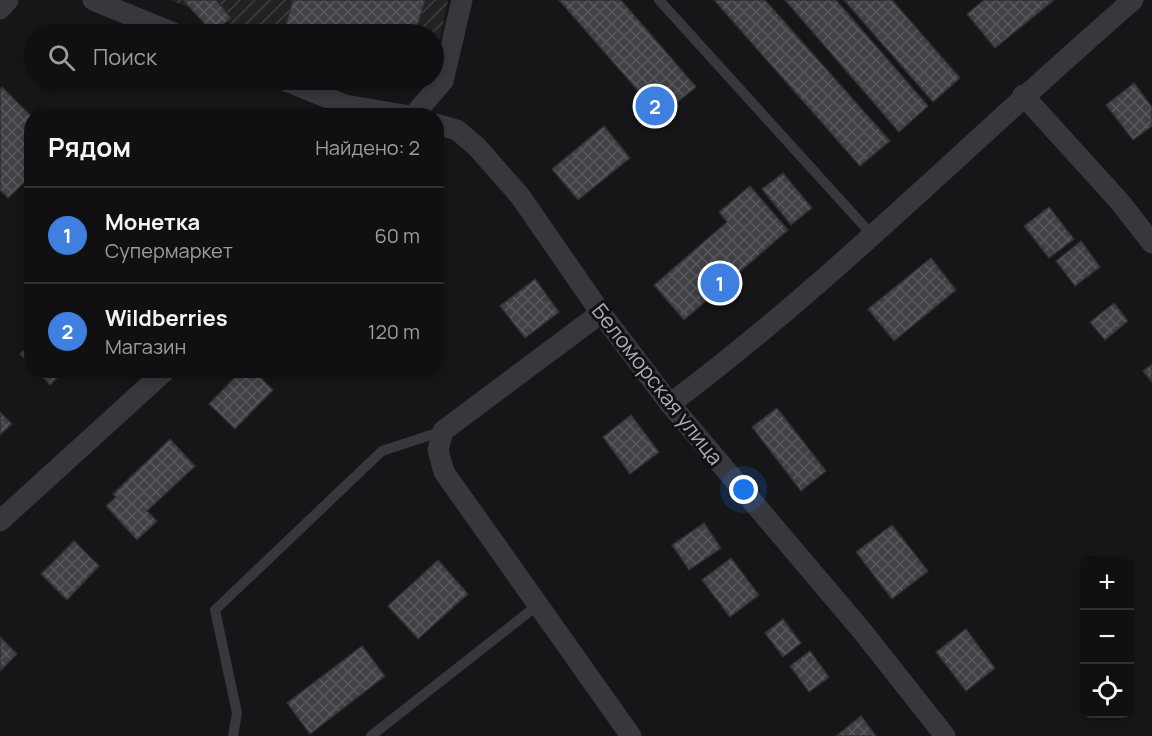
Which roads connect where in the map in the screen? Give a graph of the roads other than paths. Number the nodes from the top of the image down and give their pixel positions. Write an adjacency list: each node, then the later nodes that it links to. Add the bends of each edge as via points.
1 (8, 0): 6 (street)
2 (93, 0): 7 (street)
3 (462, 0): 8 (street)
4 (659, 0): 15 (lane)
5 (1133, 0): 11 (street)
6 (0, 9)
7 (152, 24)
8 (444, 77)
9 (308, 90): 12 (street)
10 (435, 90): 13 (street)
11 (1023, 95): 15 (street); 16 (street)
12 (363, 108)
13 (418, 108)
14 (444, 126): 17 (street, Беломорская улица, via 457,130 477,147 520,196)
15 (873, 236): 19 (street, via 721,366)
16 (1152, 243)
17 (601, 313): 19 (street, Беломорская улица); 20 (street)
18 (157, 378): 21 (street)
19 (670, 404): 26 (street, Беломорская улица, via 863,632)
20 (443, 431): 22 (street, via 438,450 444,472); 23 (lane, via 382,451 215,610 237,713)
21 (0, 520)
22 (539, 604): 24 (lane); 25 (street)
23 (233, 736)
24 (371, 736)
25 (631, 736)
26 (945, 736)

